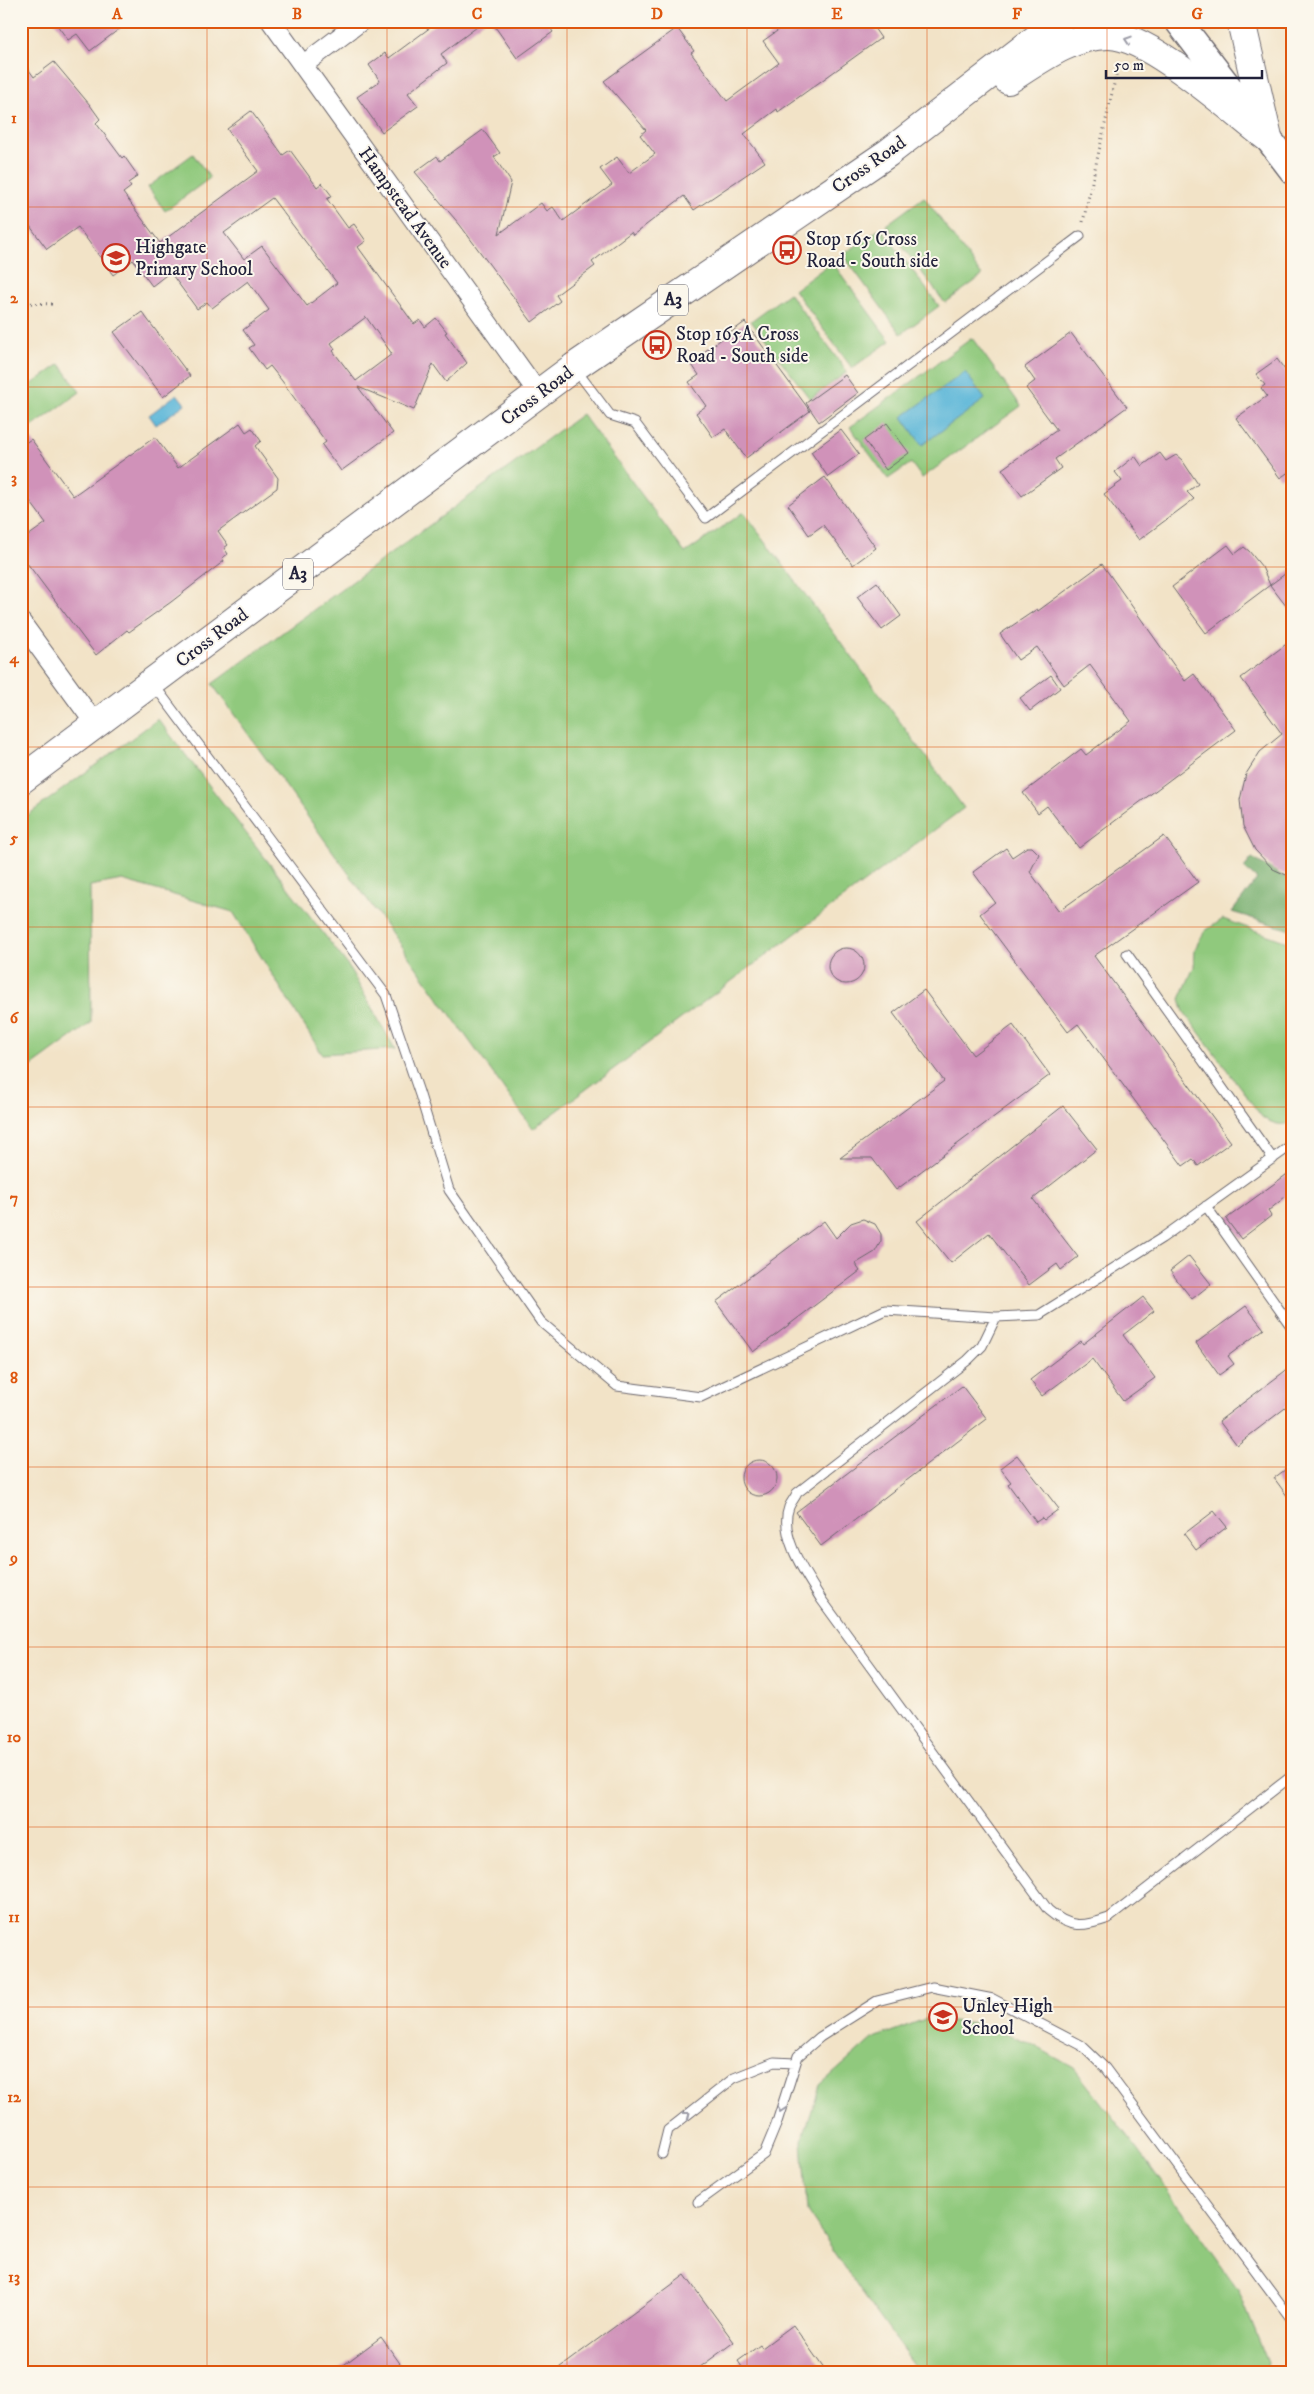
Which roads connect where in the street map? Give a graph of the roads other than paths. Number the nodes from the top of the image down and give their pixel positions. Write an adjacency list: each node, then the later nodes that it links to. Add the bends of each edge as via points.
1 (271, 21): 6 (street, Hampstead Avenue)
2 (361, 21): 6 (street)
3 (1059, 21): 8 (highway, Cross Road / A3)
4 (1178, 21): 7 (main road)
5 (1241, 21): 7 (highway)
6 (303, 66): 11 (street, Hampstead Avenue)
7 (1283, 152): 8 (highway, one-way to 8, via 1159,54 1128,39 1109,35 1084,39 1052,53)
8 (888, 153): 10 (highway, Cross Road / A3)
9 (1080, 236): 10 (lane, via 706,518 635,423 610,415)
10 (574, 367): 11 (highway, Cross Road / A3)
11 (539, 394): 13 (highway, Cross Road / A3)
12 (21, 622): 14 (street)
13 (152, 683): 14 (highway, Cross Road / A3); 20 (lane, via 386,995 449,1190 542,1322 617,1386 701,1397 885,1310)
14 (96, 725): 15 (highway, Cross Road / A3)
15 (21, 780)
16 (1127, 954): 18 (lane)
17 (1293, 1144): 18 (lane)
18 (1273, 1159): 19 (lane)
19 (1206, 1206): 20 (lane, via 1162,1238 1039,1316); 21 (lane)
20 (996, 1318): 22 (lane, via 982,1346 968,1360 798,1494 789,1507 788,1531 802,1568 821,1599 1048,1910 1061,1921 1088,1925 1109,1918)
21 (1293, 1329)
22 (1293, 1776)
23 (795, 2063): 24 (lane, one-way to 23, via 668,2130 734,2078 774,2062); 25 (lane, one-way to 25, via 764,2154); 26 (lane, via 798,2056 820,2036 877,2001 932,1987 993,1999 1081,2045 1105,2068)
24 (662, 2154)
25 (698, 2202)
26 (1293, 2321)

